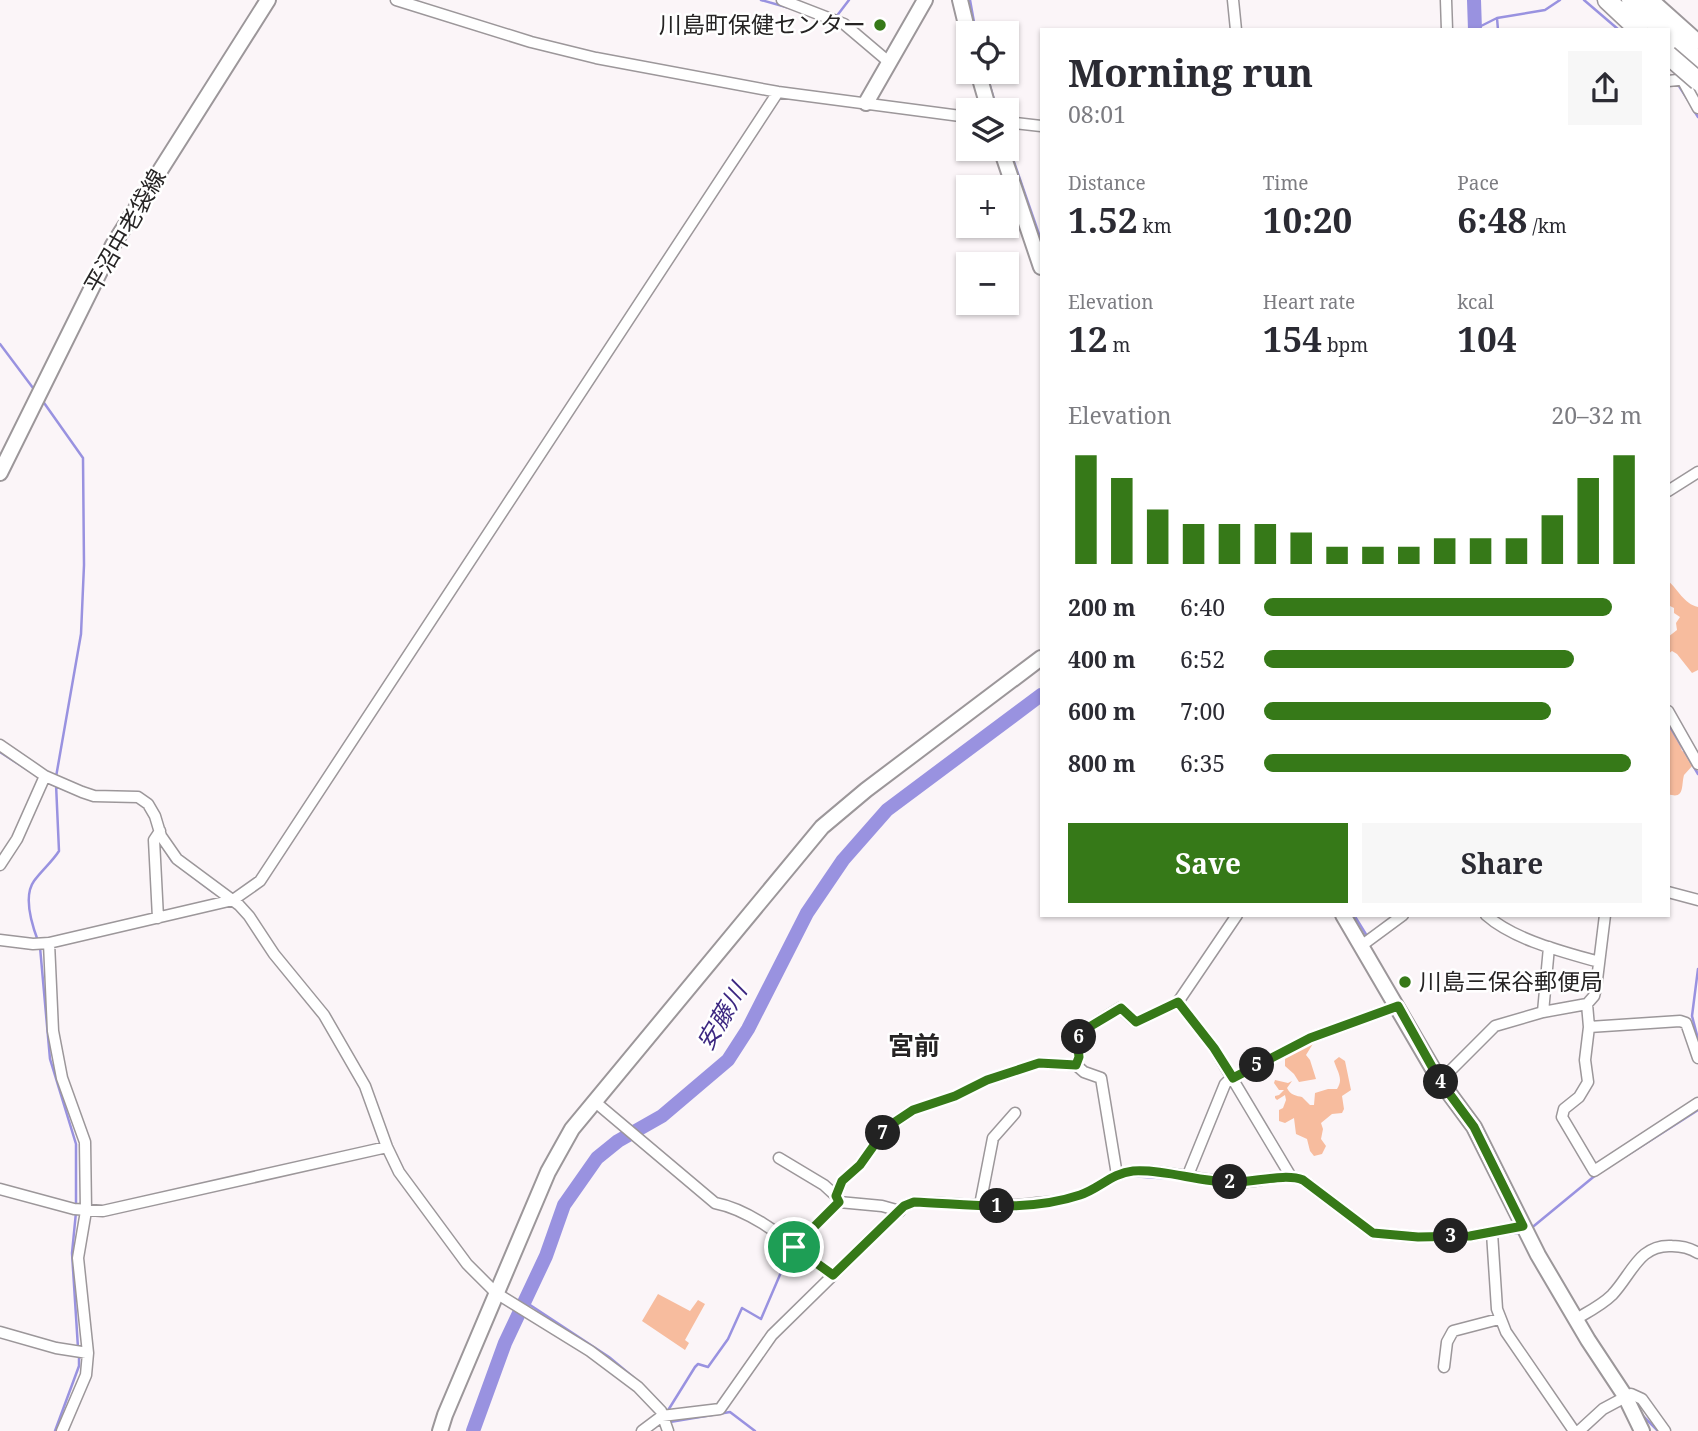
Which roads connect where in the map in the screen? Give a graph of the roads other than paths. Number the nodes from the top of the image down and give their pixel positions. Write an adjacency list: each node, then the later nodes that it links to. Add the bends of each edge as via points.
1 (268, 0): 32 (street, 平沼中老袋線, via 113,245)
2 (396, 0): 23 (street, via 596,58)
3 (782, 0): 20 (street, via 844,24)
4 (925, 0): 20 (street)
5 (960, 0): 11 (street)
6 (1233, 0): 12 (street)
7 (1446, 0): 13 (street)
8 (1607, 0): 14 (highway)
9 (1631, 0): 15 (highway)
10 (1651, 0): 17 (street)
11 (965, 21)
12 (1236, 28)
13 (1447, 28)
14 (1637, 28)
15 (1661, 28)
16 (1670, 36): 19 (highway)
17 (1698, 42)
18 (1670, 57): 22 (highway, bridge)
19 (1698, 61)
20 (890, 63): 24 (street)
21 (1670, 80): 22 (street)
22 (1693, 80): 25 (street)
23 (778, 92): 24 (street); 42 (street, via 265,875)
24 (866, 103): 26 (street)
25 (1698, 108)
26 (956, 115)
27 (1019, 123): 28 (street)
28 (1040, 126)
29 (1005, 161): 30 (street)
30 (1040, 264)
31 (1698, 472): 33 (street)
32 (0, 473)
33 (1670, 490)
34 (1040, 659): 64 (street, via 822,827)
35 (1670, 714): 37 (street)
36 (0, 745): 38 (street)
37 (1698, 764)
38 (45, 776): 39 (street, via 94,796 138,797 148,804); 40 (street, via 17,839)
39 (160, 831): 42 (street, via 177,859); 49 (street, via 154,840)
40 (0, 864)
41 (1670, 893): 43 (street)
42 (233, 900): 49 (street); 67 (street, via 332,1027 365,1086)
43 (1698, 900)
44 (1236, 917): 55 (street)
45 (1344, 917): 52 (street)
46 (1400, 917): 52 (street)
47 (1489, 917): 53 (street)
48 (1605, 917): 54 (street)
49 (158, 918): 51 (street)
50 (0, 940): 51 (street)
51 (49, 943): 75 (street, via 53,1031 62,1078 85,1142)
52 (1361, 946): 57 (street)
53 (1549, 947): 54 (street); 58 (street)
54 (1599, 962): 56 (street, via 1594,996)
55 (1178, 1002): 61 (street, via 1136,1022 1121,1008 1086,1029 1077,1039); 62 (street)
56 (1587, 1004): 58 (street); 59 (street)
57 (1398, 1006): 62 (street, via 1310,1038); 63 (street)
58 (1543, 1012): 63 (street, via 1495,1026)
59 (1589, 1027): 60 (street, via 1681,1021 1686,1023); 65 (street, via 1585,1049 1588,1082 1562,1117 1594,1171)
60 (1698, 1058)
61 (1076, 1065): 69 (street, via 1101,1078); 73 (street, via 1039,1063 913,1110 889,1126 842,1181)
62 (1233, 1078): 70 (street, via 1225,1084); 71 (street)
63 (1440, 1081): 77 (street, via 1474,1127)
64 (594, 1101): 79 (street, via 715,1203 734,1207); 82 (street, via 548,1172)
65 (1698, 1102)
66 (1014, 1113): 74 (street, via 993,1138)
67 (387, 1147): 75 (street, via 122,1207); 82 (street, via 418,1200 467,1264)
68 (779, 1158): 73 (street, via 824,1185)
69 (1117, 1175): 70 (street, via 1133,1171); 74 (street, via 1080,1195 1034,1204)
70 (1188, 1175): 71 (street, via 1220,1182 1258,1182)
71 (1290, 1175): 78 (street, via 1373,1233 1418,1237)
72 (0, 1189): 75 (street)
73 (838, 1199): 76 (street); 79 (street)
74 (980, 1205): 76 (street, via 914,1202)
75 (86, 1211): 86 (street, via 78,1258)
76 (900, 1211): 81 (street)
77 (1523, 1226): 78 (street); 84 (street)
78 (1492, 1233): 83 (street)
79 (794, 1247): 81 (street)
80 (1698, 1252): 84 (street, via 1675,1246 1651,1248 1611,1296)
81 (833, 1275): 89 (street, via 772,1335 720,1409)
82 (502, 1297): 89 (street, via 617,1370); 91 (street)
83 (1499, 1319): 87 (street, via 1453,1331); 94 (street)
84 (1576, 1319): 88 (street)
85 (0, 1332): 86 (street)
86 (88, 1353): 90 (street, via 86,1375)
87 (1444, 1367)
88 (1625, 1396): 94 (street); 95 (street); 96 (street, via 1642,1399)
89 (662, 1416): 92 (street); 93 (street)
90 (62, 1431)
91 (440, 1431)
92 (642, 1431)
93 (668, 1431)
94 (1576, 1431)
95 (1642, 1431)
96 (1665, 1431)

